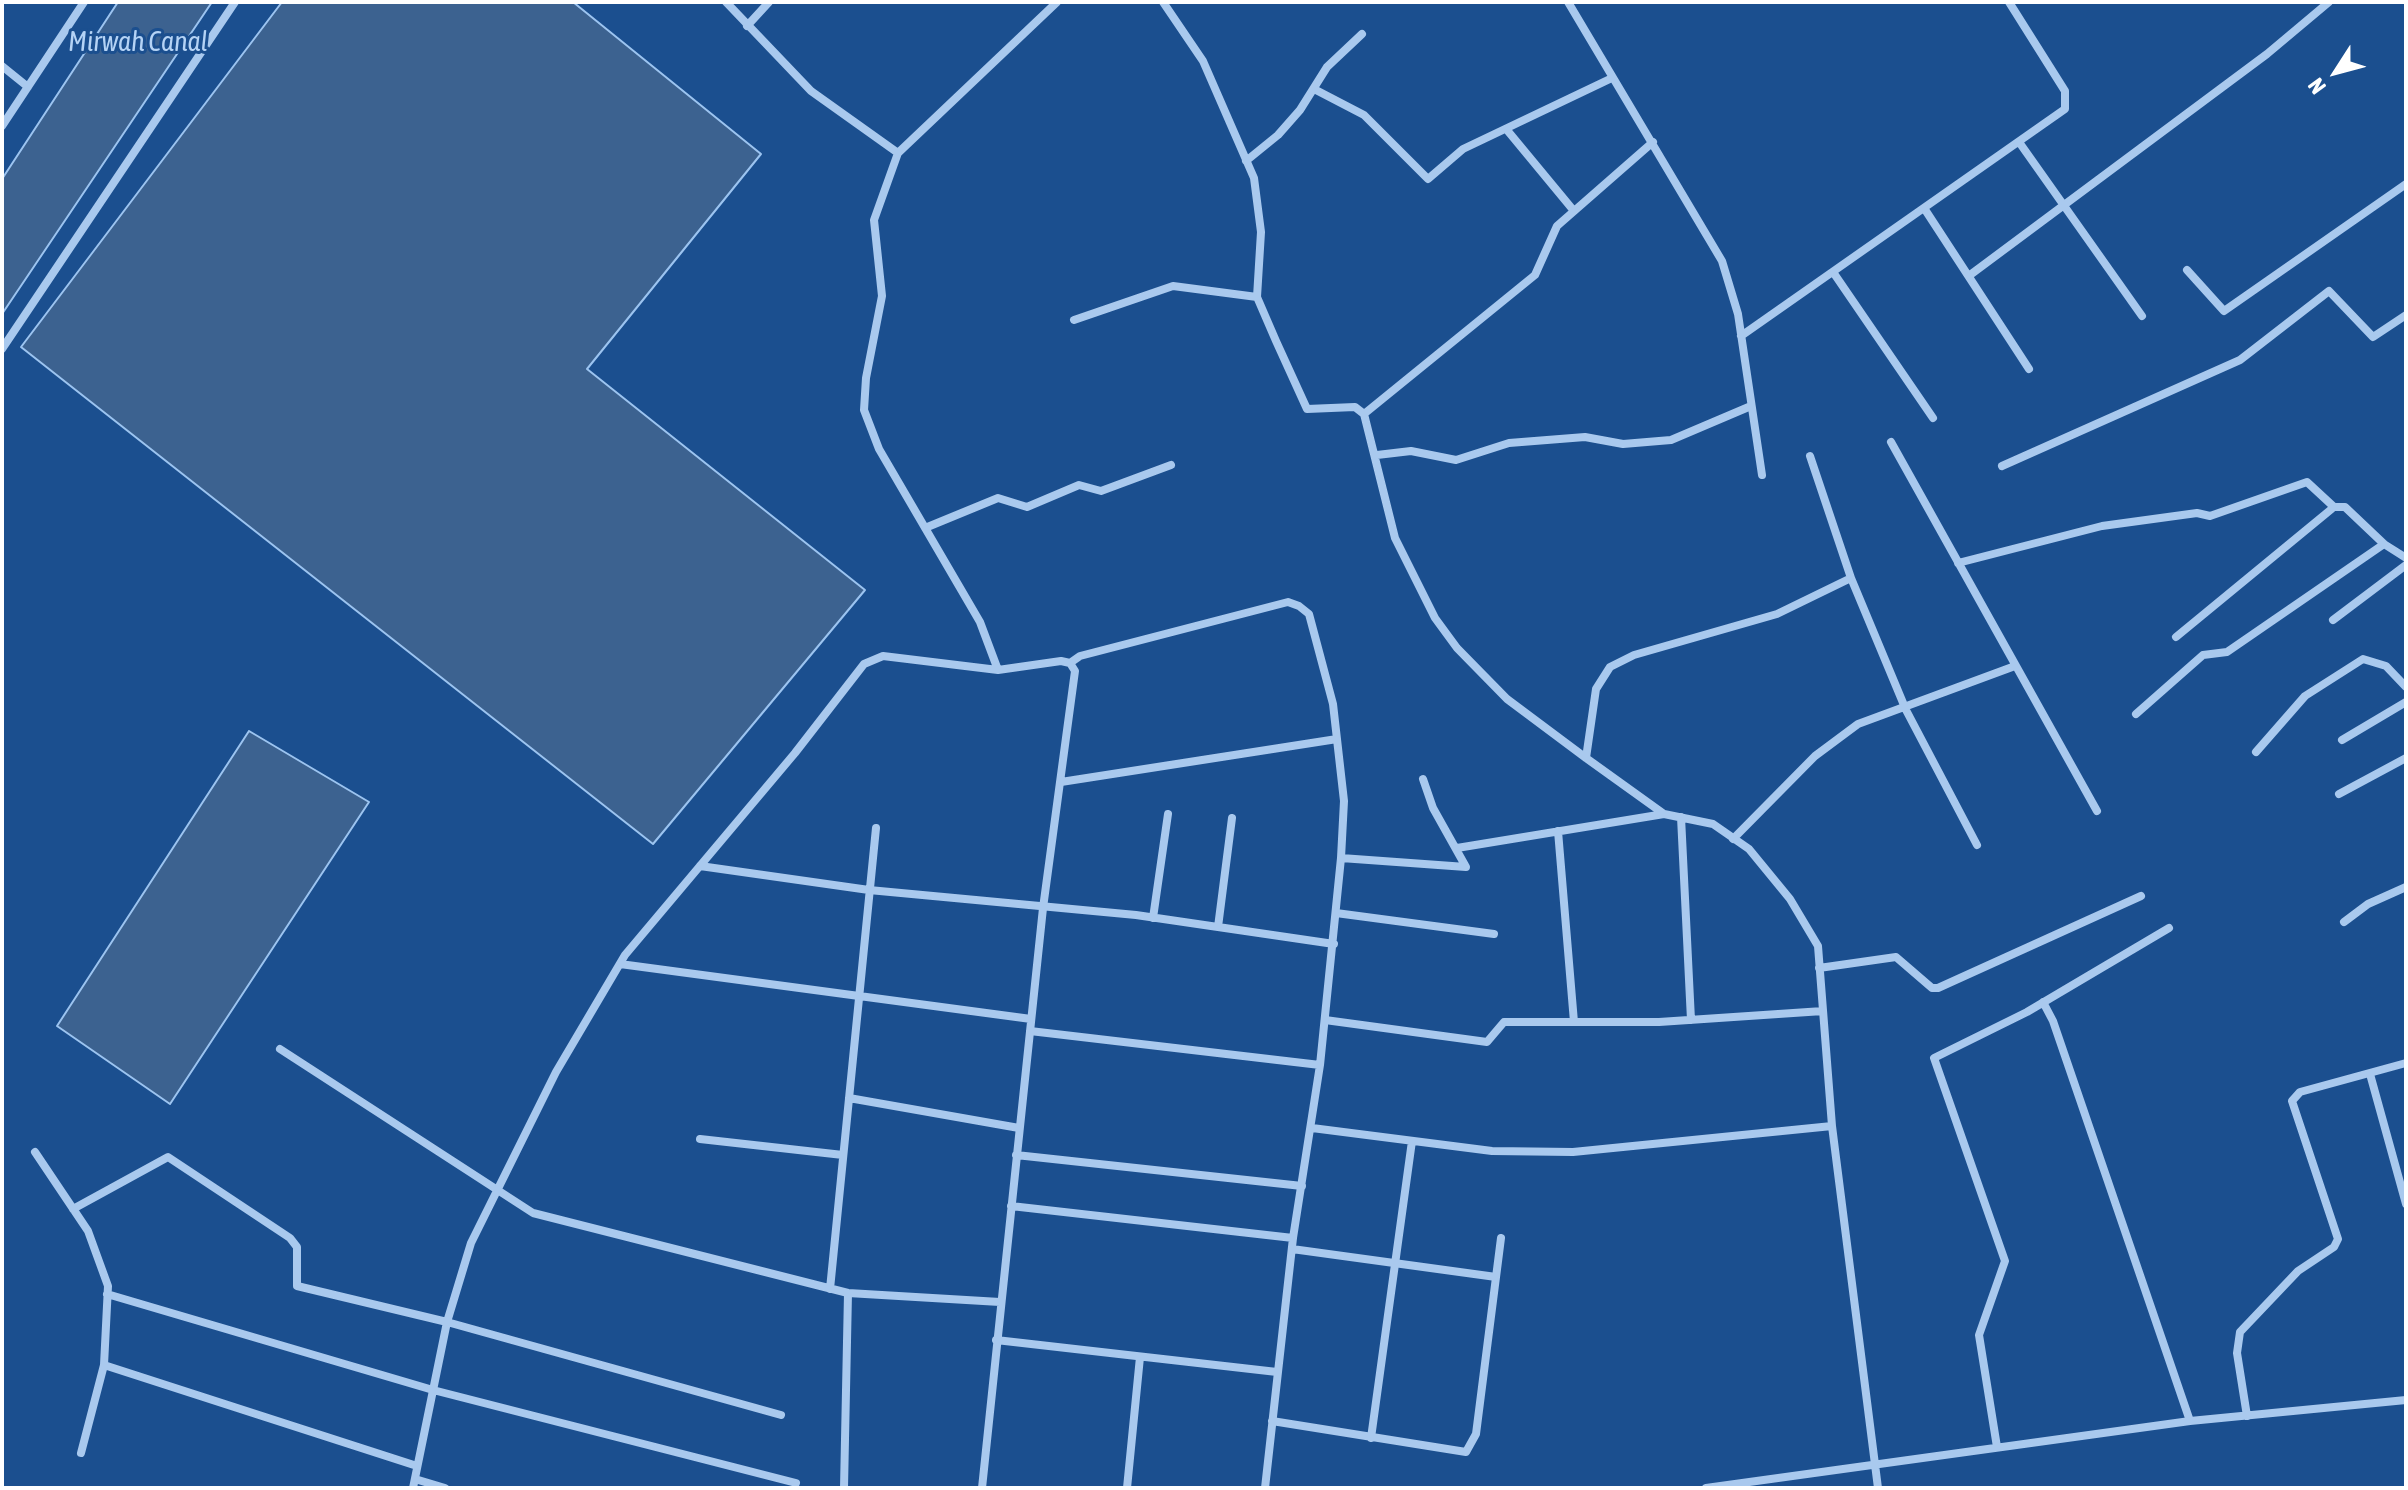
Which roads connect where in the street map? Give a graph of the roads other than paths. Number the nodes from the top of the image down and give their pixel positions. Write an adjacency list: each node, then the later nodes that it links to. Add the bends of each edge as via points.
1 (84, 2): 14 (street)
2 (235, 2): 34 (street)
3 (726, 2): 10 (street)
4 (769, 2): 10 (street)
5 (1057, 2): 20 (street)
6 (1163, 2): 21 (street, via 1203,61)
7 (1568, 2): 13 (street)
8 (2009, 2): 19 (street, via 2068,101 2065,109)
9 (2329, 2): 23 (street)
10 (747, 26): 20 (street, via 811,91)
11 (1362, 34): 15 (street, via 1327,67)
12 (2, 66): 14 (street)
13 (1612, 78): 17 (street); 18 (street)
14 (28, 87): 16 (street)
15 (1314, 89): 17 (street, via 1364,115 1428,179 1463,149); 21 (street, via 1278,135)
16 (2, 126)
17 (1507, 130): 25 (street)
18 (1653, 142): 25 (street); 33 (street, via 1722,261)
19 (2019, 142): 23 (street); 24 (street)
20 (898, 153): 46 (street, via 874,220 882,296 864,410 879,449)
21 (1246, 161): 29 (street, via 1254,178 1261,232)
22 (2406, 184): 26 (street, via 2224,311)
23 (2066, 207): 28 (street); 31 (street)
24 (1924, 208): 27 (street); 28 (street)
25 (1574, 211): 37 (street, via 1557,226 1535,275)
26 (2187, 270)
27 (1833, 272): 33 (street); 38 (street)
28 (1970, 275): 35 (street)
29 (1257, 297): 32 (street, via 1173,286); 37 (street, via 1307,409 1355,407)
30 (2406, 315): 43 (street, via 2373,337 2329,291 2240,360)
31 (2142, 316)
32 (1074, 320)
33 (1741, 336): 36 (street)
34 (2, 349)
35 (2029, 369)
36 (1751, 406): 40 (street, via 1671,440 1623,444 1585,437 1509,443 1456,460 1411,451); 44 (street)
37 (1364, 414): 40 (street)
38 (1933, 418)
39 (1891, 442): 49 (street)
40 (1377, 455): 64 (street, via 1395,538 1435,618 1507,699)
41 (1810, 456): 51 (street)
42 (1171, 465): 46 (street, via 1101,491 1079,485 1027,507 998,498)
43 (2002, 466)
44 (1762, 475)
45 (2334, 507): 47 (street, via 2345,507); 49 (street, via 2307,482 2210,516 2197,513 2102,526); 53 (street)
46 (925, 528): 56 (street, via 980,622)
47 (2384, 544): 48 (street); 60 (street, via 2227,652 2203,655)
48 (2406, 558)
49 (1958, 563): 55 (street)
50 (2406, 565): 52 (street)
51 (1851, 578): 59 (street); 64 (street, via 1777,614 1634,655 1610,667 1596,689)
52 (2333, 620)
53 (2176, 637)
54 (1070, 663): 56 (street); 61 (street, via 1080,656 1288,602 1309,614); 67 (street, via 1075,671)
55 (2015, 666): 59 (street); 69 (street)
56 (998, 670): 80 (street, via 893,656 864,664)
57 (2406, 687): 63 (street, via 2386,666 2363,659 2305,696)
58 (2406, 702): 62 (street)
59 (1906, 710): 76 (street, via 1858,724 1815,756); 77 (street)
60 (2136, 714)
61 (1337, 739): 67 (street); 79 (street, via 1344,801)
62 (2342, 740)
63 (2256, 752)
64 (1586, 758): 71 (street)
65 (2406, 758): 68 (street)
66 (1423, 779): 78 (street)
67 (1061, 782): 84 (street)
68 (2339, 794)
69 (2097, 811)
70 (1168, 814): 86 (street)
71 (1664, 814): 72 (street); 75 (street)
72 (1681, 817): 76 (street, via 1713,824); 99 (street)
73 (1232, 818): 88 (street)
74 (876, 828): 82 (street)
75 (1558, 831): 78 (street); 100 (street)
76 (1733, 839): 93 (street, via 1749,849 1790,899 1818,946)
77 (1977, 845)
78 (1457, 848): 79 (street, via 1466,867)
79 (1341, 858): 85 (street)
80 (700, 866): 82 (street); 92 (street)
81 (2406, 887): 87 (street)
82 (869, 890): 84 (street); 94 (street)
83 (2141, 896): 93 (street, via 1938,988 1902,958)
84 (1043, 908): 86 (street); 97 (street)
85 (1336, 913): 90 (street); 91 (street)
86 (1153, 918): 88 (street)
87 (2344, 922)
88 (1218, 927): 91 (street)
89 (2169, 928): 95 (street)
90 (1494, 934)
91 (1334, 944): 98 (street)
92 (620, 964): 94 (street); 116 (street, via 556,1072)
93 (1819, 968): 96 (street)
94 (859, 998): 97 (street); 106 (street)
95 (2043, 1002): 139 (street); 141 (street, via 1934,1058 2005,1261 1979,1335)
96 (1823, 1011): 99 (street); 107 (street)
97 (1031, 1019): 101 (street)
98 (1325, 1020): 100 (street, via 1487,1042 1504,1022); 104 (street)
99 (1691, 1020): 100 (street)
100 (1574, 1022)
101 (1030, 1031): 104 (street); 108 (street)
102 (280, 1049): 116 (street)
103 (2406, 1063): 105 (street)
104 (1320, 1065): 109 (street)
105 (2370, 1074): 117 (street); 137 (street, via 2300,1092 2292,1101 2338,1239 2298,1271 2240,1332 2237,1353)
106 (849, 1098): 108 (street); 113 (street)
107 (1832, 1126): 111 (street, via 1573,1152 1492,1151); 143 (street)
108 (1019, 1128): 114 (street)
109 (1312, 1128): 111 (street); 115 (street)
110 (700, 1139): 113 (street)
111 (1412, 1141): 123 (street)
112 (35, 1152): 119 (street)
113 (843, 1155): 125 (street)
114 (1016, 1155): 115 (street); 118 (street)
115 (1302, 1186): 120 (street)
116 (498, 1189): 125 (street, via 533,1213); 129 (street, via 471,1243)
117 (2406, 1204)
118 (1011, 1206): 120 (street); 128 (street)
119 (73, 1209): 127 (street, via 88,1231); 129 (street, via 168,1157 290,1238 297,1247 297,1286)
120 (1293, 1238): 122 (street)
121 (1501, 1238): 124 (street)
122 (1292, 1249): 123 (street); 133 (street)
123 (1395, 1263): 124 (street); 140 (street)
124 (1496, 1277): 140 (street, via 1472,1447 1457,1453)
125 (830, 1289): 126 (street)
126 (848, 1293): 128 (street); 148 (street)
127 (107, 1294): 132 (street); 134 (street)
128 (1000, 1302): 130 (street)
129 (447, 1322): 134 (street); 136 (street)
130 (996, 1340): 131 (street); 149 (street)
131 (1140, 1357): 133 (street); 150 (street)
132 (104, 1365): 142 (street); 144 (street)
133 (1277, 1372): 138 (street)
134 (433, 1390): 144 (street); 145 (street)
135 (2406, 1400): 137 (street)
136 (781, 1415)
137 (2247, 1416): 139 (street)
138 (1272, 1421): 140 (street); 151 (street)
139 (2190, 1421): 141 (street)
140 (1371, 1438)
141 (1997, 1447): 143 (street)
142 (81, 1453)
143 (1875, 1463): 152 (street); 153 (street)
144 (417, 1466): 146 (street)
145 (796, 1483)
146 (414, 1484): 147 (street)
147 (445, 1488)
148 (844, 1488)
149 (982, 1488)
150 (1127, 1488)
151 (1265, 1488)
152 (1706, 1488)
153 (1878, 1488)

